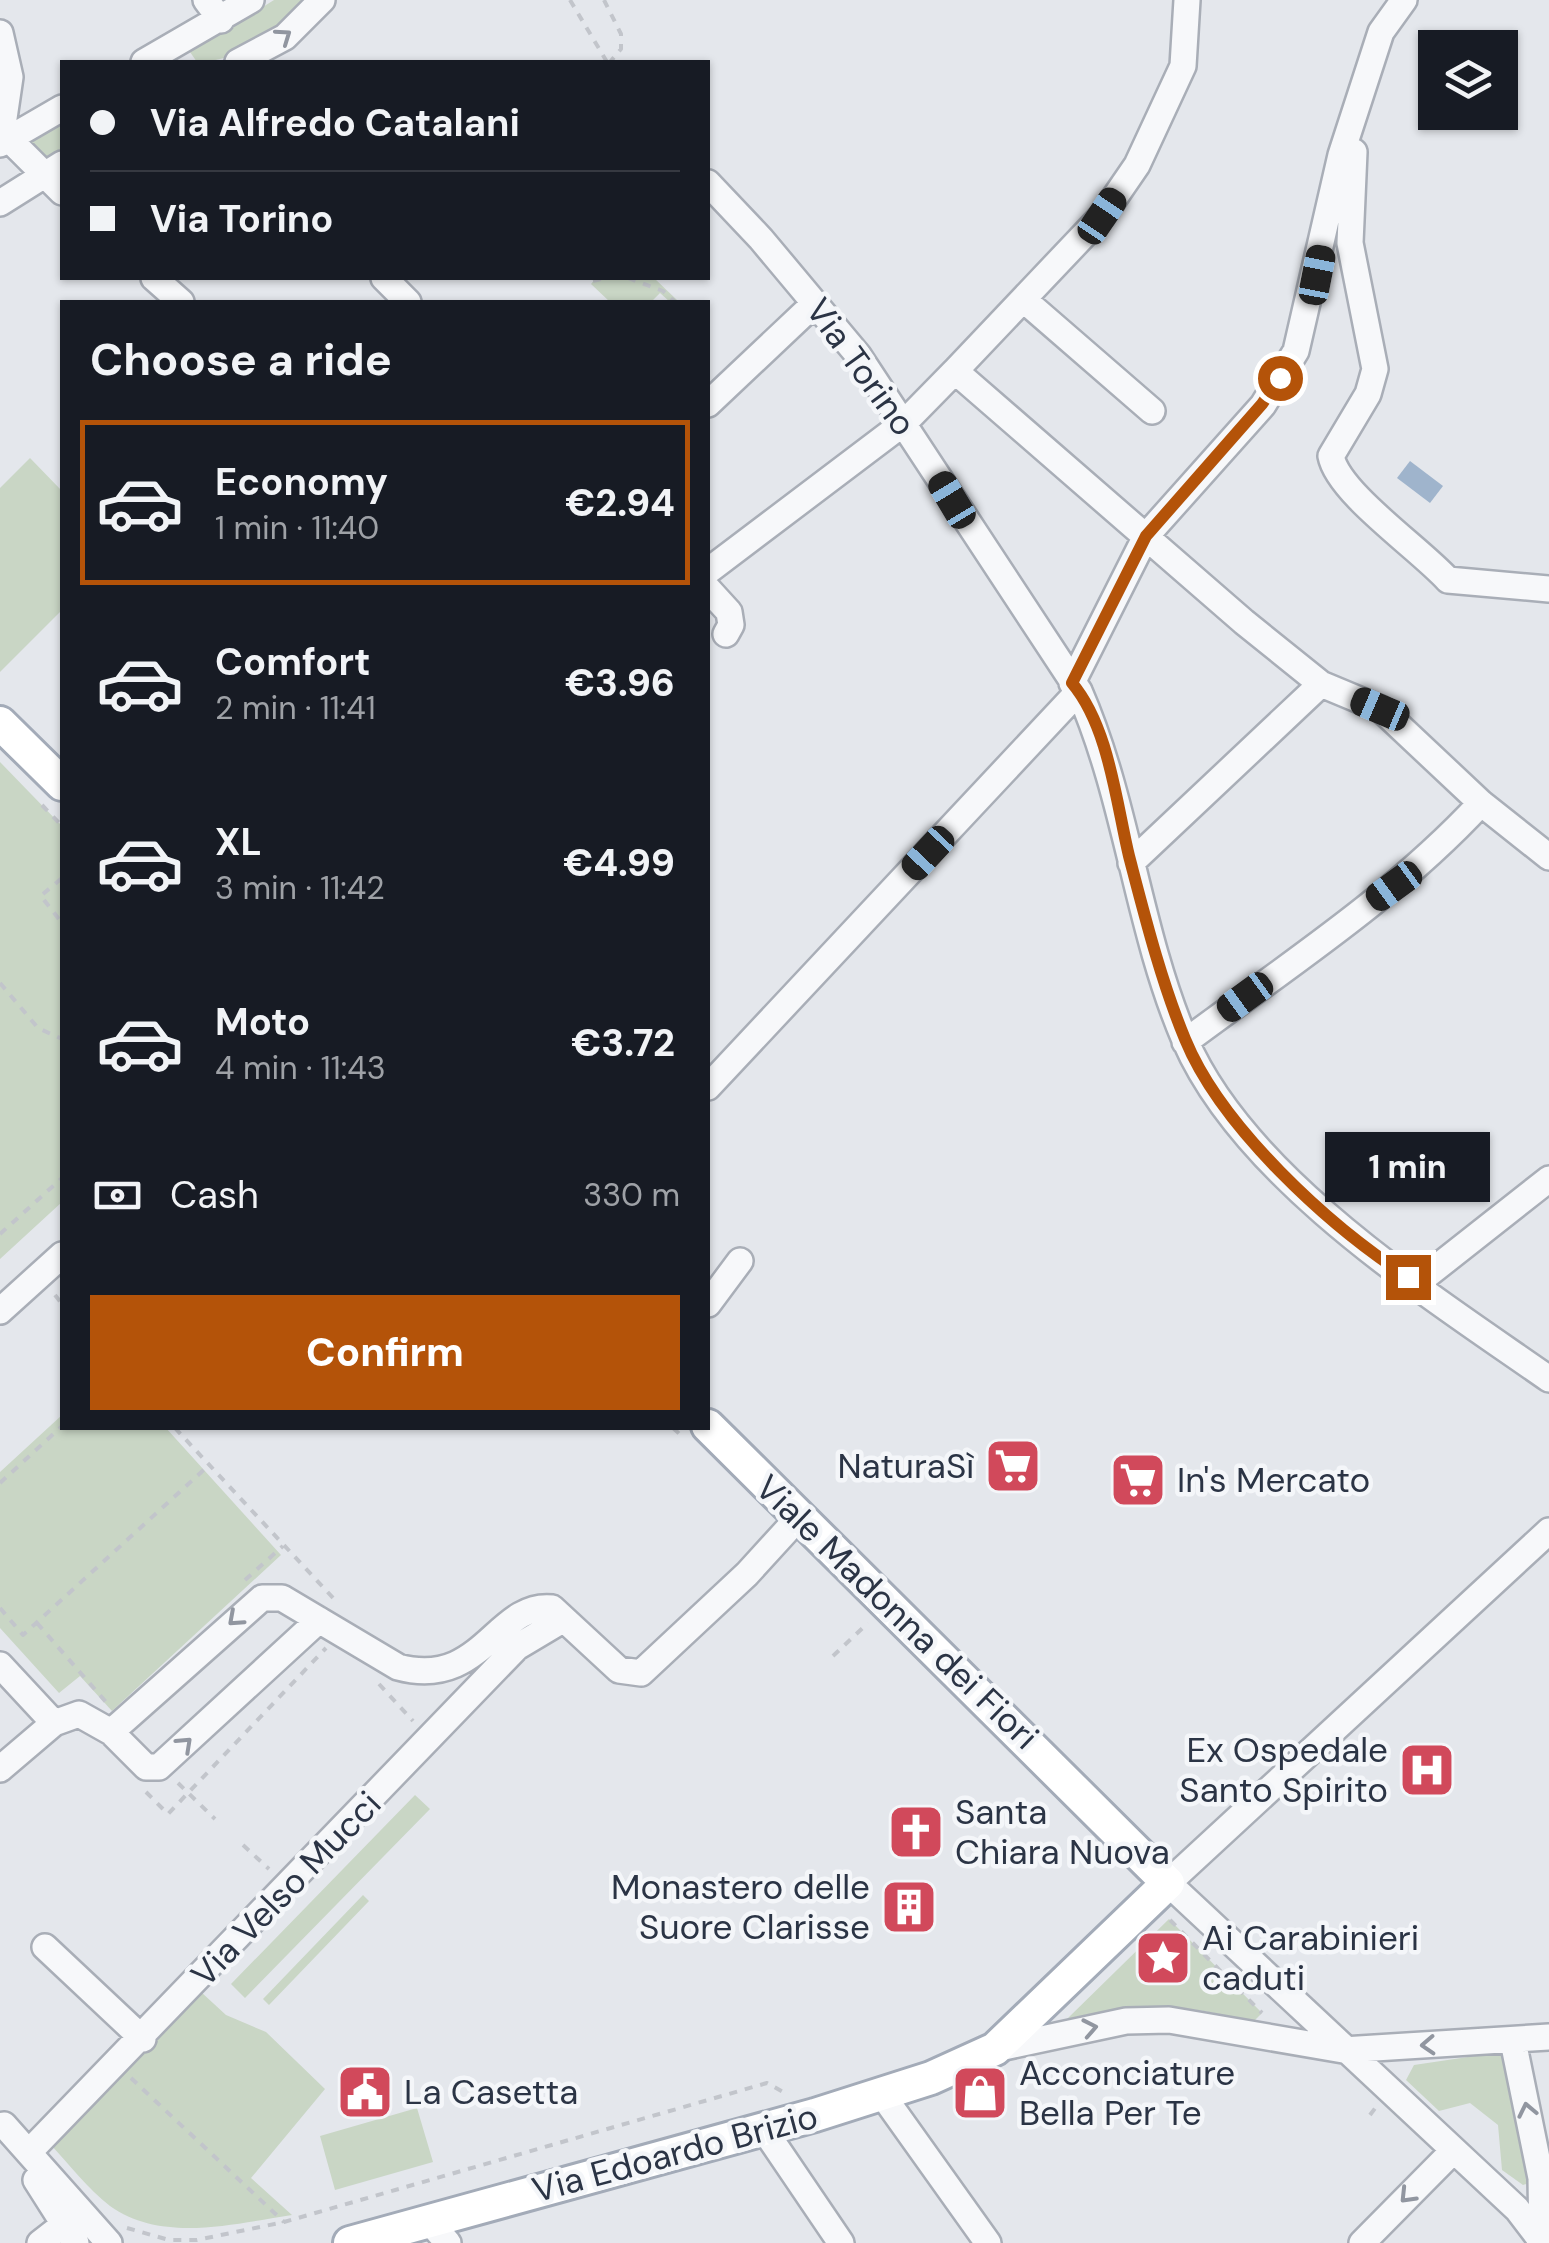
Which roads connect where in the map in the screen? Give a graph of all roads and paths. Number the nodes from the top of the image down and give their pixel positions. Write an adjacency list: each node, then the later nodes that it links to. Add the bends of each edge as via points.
1 (251, 0): 7 (street)
2 (322, 0): 11 (street, one-way to 2, via 285,38)
3 (570, 0): 12 (path)
4 (604, 0): 13 (path, via 621,34 621,49)
5 (1174, 0): 8 (street)
6 (1404, 0): 15 (street, via 1381,32)
7 (213, 10): 10 (street)
8 (1186, 13): 28 (street, via 1183,66 1137,165 1102,216)
9 (0, 33): 16 (street, via 10,78)
10 (173, 56)
11 (242, 60)
12 (607, 60)
13 (610, 60)
14 (60, 109): 16 (street)
15 (1350, 127): 34 (street, via 1296,351 1262,404); 36 (street, via 1350,243 1376,369 1330,456 1334,470 1448,580)
16 (4, 141): 17 (street)
17 (56, 177): 19 (street)
18 (710, 186): 29 (street, Via Torino)
19 (0, 202)
20 (156, 280): 25 (street)
21 (386, 280): 26 (street)
22 (599, 280): 24 (path)
23 (633, 280): 27 (path)
24 (593, 282)
25 (178, 300)
26 (406, 300)
27 (673, 300)
28 (1024, 300): 30 (street); 32 (street)
29 (816, 303): 31 (street); 33 (street, Via Torino)
30 (955, 371): 33 (street); 34 (street)
31 (710, 402)
32 (1152, 411)
33 (905, 422): 35 (street); 40 (street, Via Torino)
34 (1146, 536): 39 (street); 40 (street)
35 (710, 569)
36 (1549, 588)
37 (710, 591): 38 (street, via 729,612)
38 (726, 634)
39 (1321, 684): 43 (street, via 1380,709); 45 (street)
40 (1075, 687): 45 (street, Via Torino, via 1100,738); 51 (street)
41 (0, 722): 42 (main road)
42 (60, 782)
43 (1481, 803): 44 (street); 50 (street, via 1394,886)
44 (1549, 857)
45 (1131, 863): 50 (street, Via Torino)
46 (60, 880): 47 (path, via 44,897)
47 (60, 920)
48 (0, 983): 49 (path, via 38,1028)
49 (60, 1038)
50 (1186, 1042): 57 (street, Via Torino, via 1219,1098 1324,1215)
51 (710, 1084)
52 (1549, 1179): 57 (street)
53 (60, 1182): 54 (path)
54 (0, 1234)
55 (60, 1257): 59 (street)
56 (740, 1261): 58 (street)
57 (1417, 1283): 60 (street, Via Torino)
58 (710, 1301)
59 (0, 1311)
60 (1549, 1379)
61 (60, 1428): 65 (path)
62 (710, 1428): 66 (main road, Viale Madonna dei Fiori)
63 (177, 1430): 64 (path)
64 (209, 1465): 72 (path); 73 (path, via 359,1626)
65 (0, 1483)
66 (799, 1518): 69 (street, via 641,1673 619,1670); 84 (main road, Viale Madonna dei Fiori)
67 (1549, 1531): 84 (street)
68 (0, 1608): 72 (path, via 23,1635)
69 (564, 1619): 73 (street, via 552,1608 533,1610 470,1658 439,1672 398,1667); 79 (street, Via Velso Mucci, via 517,1647)
70 (320, 1620): 73 (street); 78 (street, one-way to 78, via 282,1598 262,1598); 81 (street, one-way to 70)
71 (868, 1622): 74 (path)
72 (37, 1623): 78 (path, via 108,1704)
73 (350, 1639)
74 (833, 1656)
75 (0, 1665): 77 (street)
76 (370, 1674): 79 (path)
77 (54, 1722): 78 (street, via 79,1714); 80 (street)
78 (102, 1726): 81 (street, via 146,1767)
79 (429, 1738): 85 (street, Via Velso Mucci)
80 (2, 1762)
81 (159, 1767): 82 (path)
82 (215, 1819)
83 (243, 1845): 85 (path)
84 (1168, 1882): 90 (main road, Via Edoardo Brizio); 91 (street, Viale Madonna dei Fiori)
85 (288, 1887): 88 (street, Via Velso Mucci)
86 (45, 1946): 88 (street)
87 (1549, 2036): 89 (street, Via Edoardo Brizio)
88 (143, 2038): 92 (street, Via Velso Mucci)
89 (1513, 2040): 91 (street, Via Edoardo Brizio, one-way to 91); 102 (street, one-way to 89, via 1541,2178)
90 (995, 2049): 91 (street, Via Edoardo Brizio, one-way to 91, via 1126,2021 1169,2020); 93 (main road, Via Edoardo Brizio)
91 (1343, 2050): 97 (street, Viale Madonna dei Fiori)
92 (116, 2065): 98 (street, Via Velso Mucci); 99 (path)
93 (881, 2093): 94 (main road, Via Edoardo Brizio); 108 (street)
94 (822, 2113): 96 (main road, Via Edoardo Brizio); 99 (path, via 767,2083)
95 (2, 2122): 98 (street); 100 (street)
96 (763, 2128): 101 (main road, Via Edoardo Brizio); 107 (street)
97 (1453, 2150): 102 (street, Viale Madonna dei Fiori, via 1517,2208); 109 (street, one-way to 109)
98 (29, 2152): 100 (street)
99 (284, 2222): 105 (path)
100 (73, 2227): 103 (street); 104 (street)
101 (439, 2232): 106 (main road, Via Edoardo Brizio)
102 (1542, 2242)
103 (40, 2243)
104 (109, 2243)
105 (198, 2243)
106 (350, 2243)
107 (842, 2243)
108 (988, 2243)
109 (1362, 2243)

